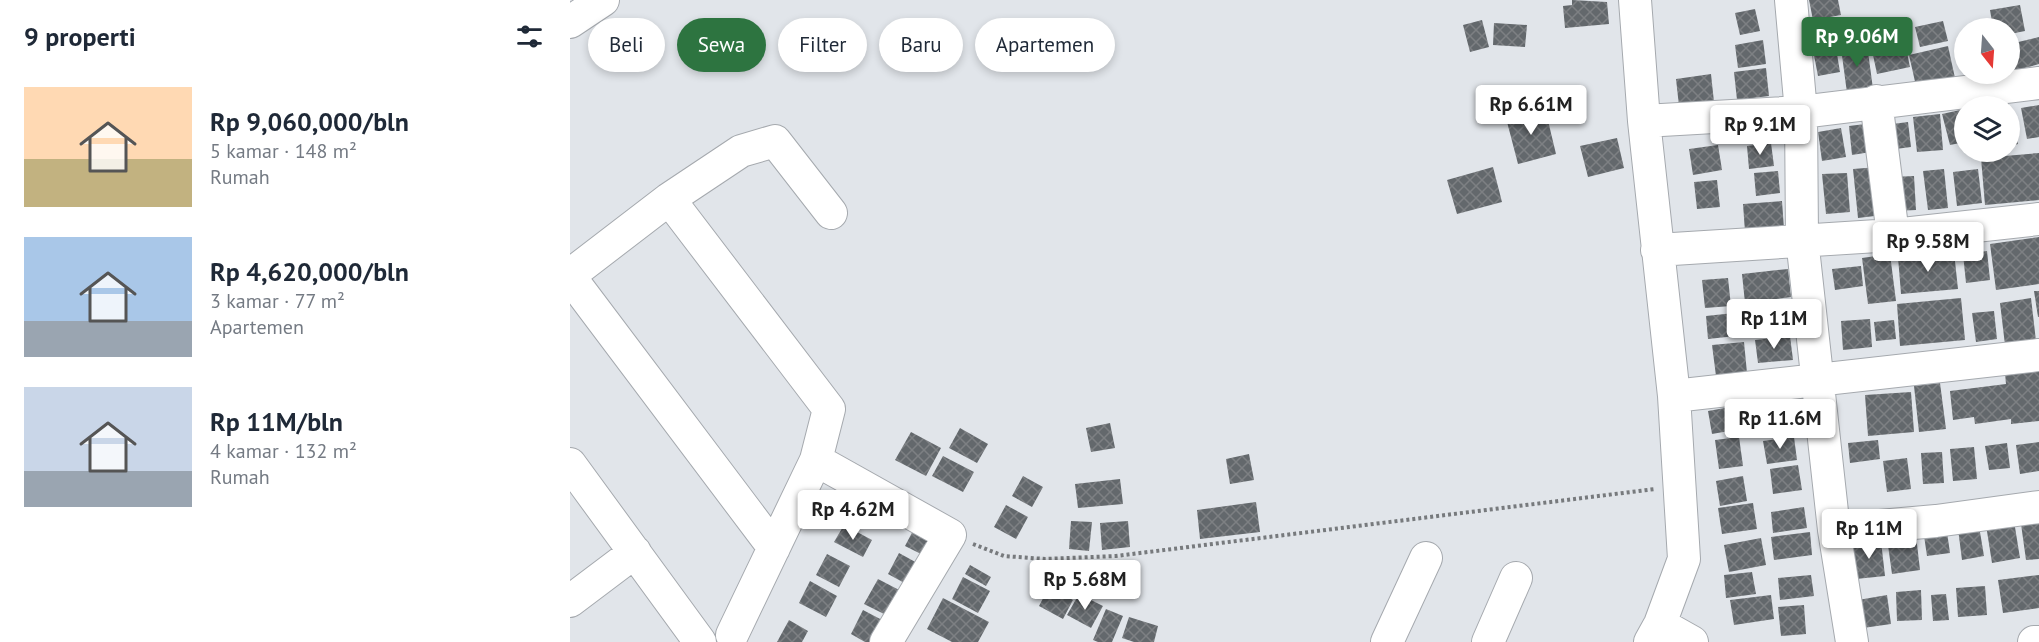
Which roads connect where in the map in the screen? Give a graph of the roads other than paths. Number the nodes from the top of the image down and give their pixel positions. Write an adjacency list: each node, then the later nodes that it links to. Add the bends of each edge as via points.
1 (603, 0): 4 (street)
2 (1635, 0): 8 (street)
3 (1791, 0): 7 (street)
4 (570, 22)
5 (2039, 83): 6 (street)
6 (1876, 101): 7 (street); 12 (street)
7 (1801, 112): 8 (street); 13 (street)
8 (1644, 121): 14 (street)
9 (669, 199): 10 (street, via 741,151 775,141); 15 (street); 19 (street, via 830,409)
10 (831, 213)
11 (2039, 219): 12 (street)
12 (1893, 235): 13 (street)
13 (1802, 239): 14 (street); 17 (street)
14 (1657, 250): 18 (street)
15 (570, 276): 23 (street)
16 (2039, 355): 17 (street)
17 (1816, 380): 18 (street); 22 (street)
18 (1674, 396): 28 (street, via 1684,559)
19 (816, 460): 23 (street); 31 (street, via 950,535)
20 (570, 465): 24 (street)
21 (2039, 507): 22 (street)
22 (1834, 530): 35 (street)
23 (774, 548): 29 (street)
24 (634, 552): 27 (street); 30 (street)
25 (1426, 558): 32 (street)
26 (1516, 578): 33 (street)
27 (570, 601)
28 (1655, 633): 34 (street)
29 (736, 638): 30 (street)
30 (701, 642)
31 (886, 642)
32 (1388, 642)
33 (1488, 642)
34 (1692, 642)
35 (1852, 642)
36 (2034, 642): 37 (street)
37 (2039, 642)

